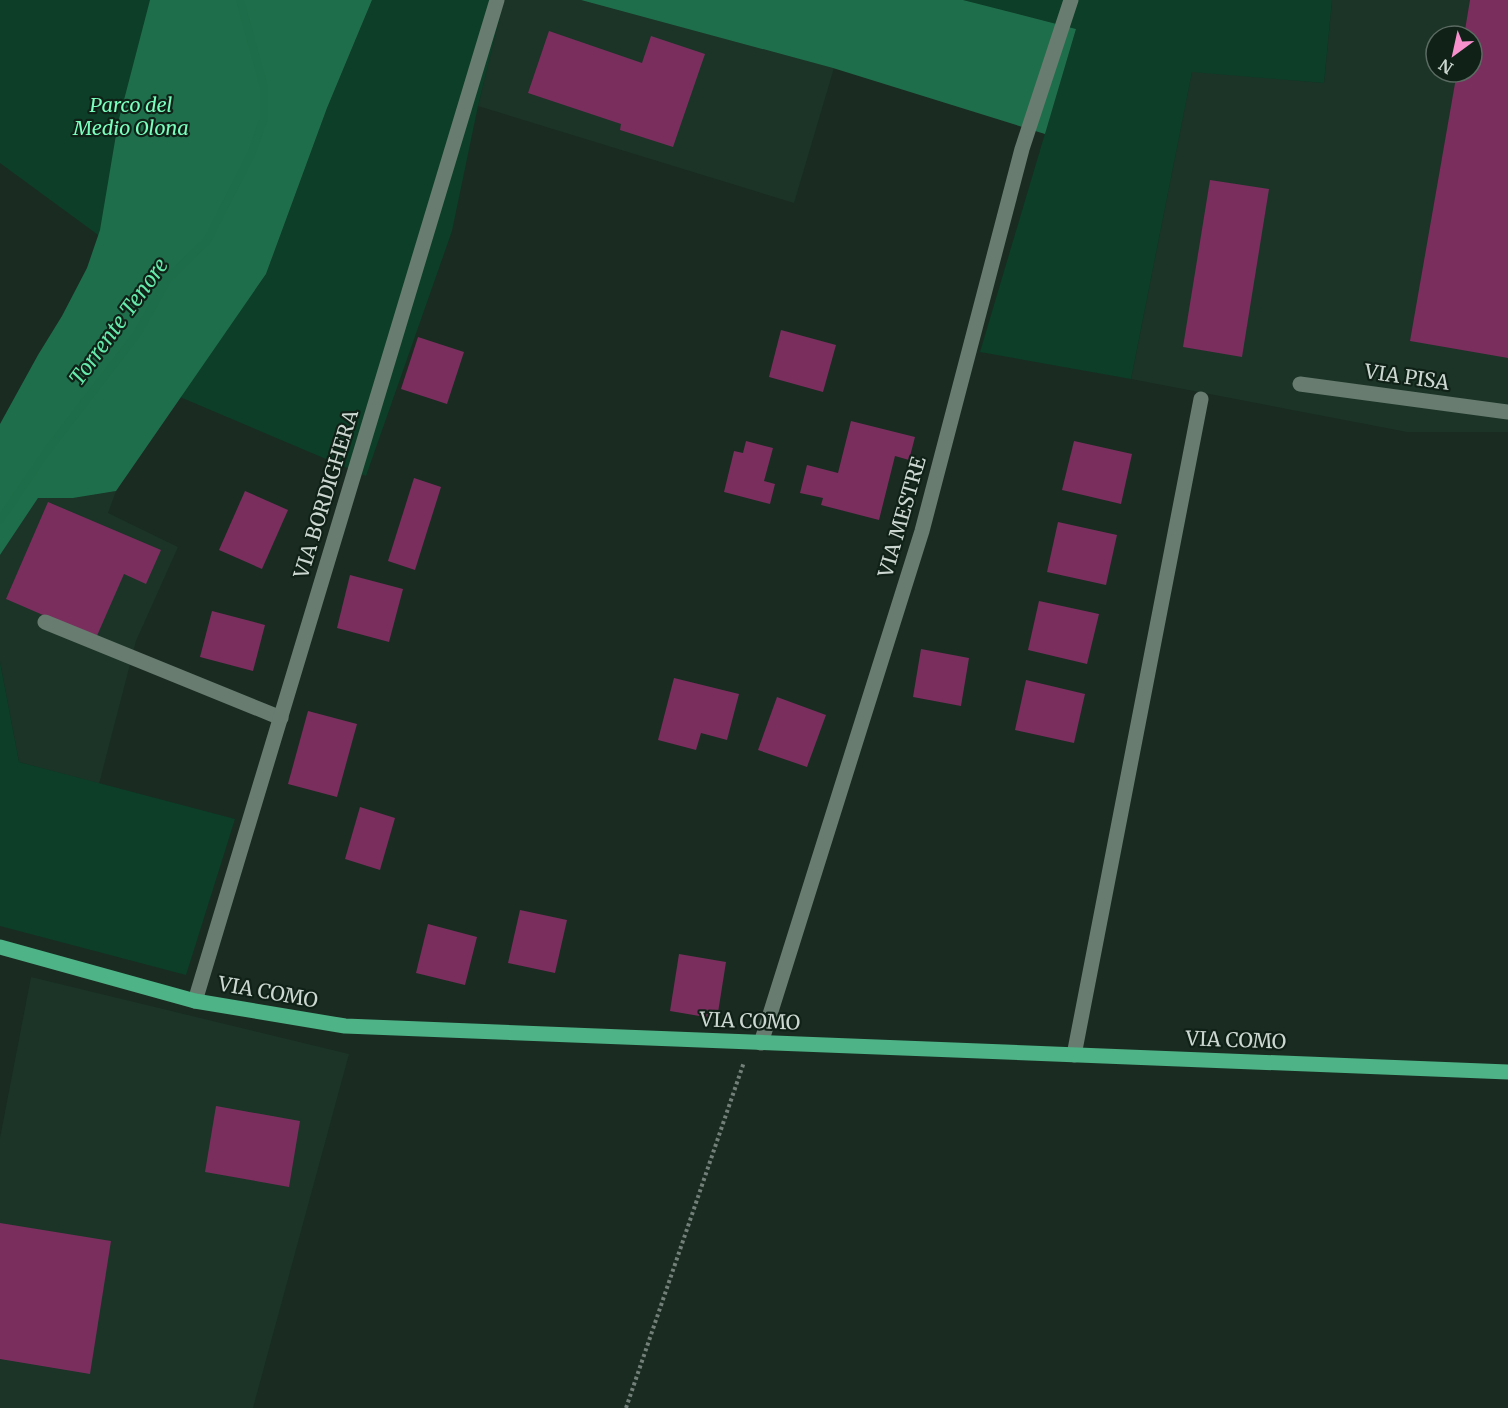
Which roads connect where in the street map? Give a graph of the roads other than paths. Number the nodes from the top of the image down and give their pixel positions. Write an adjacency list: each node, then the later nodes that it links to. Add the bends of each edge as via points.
1 (497, 0): 7 (street, VIA BORDIGHERA)
2 (1071, 0): 10 (street, VIA MESTRE, via 1022,149 922,531)
3 (1300, 384): 5 (street, VIA PISA)
4 (1201, 399): 11 (street)
5 (1508, 412)
6 (45, 622): 7 (street)
7 (280, 718): 9 (street, VIA BORDIGHERA)
8 (0, 947): 9 (main road, VIA COMO)
9 (195, 1001): 10 (main road, VIA COMO, via 345,1026)
10 (756, 1043): 11 (main road, VIA COMO)
11 (1074, 1055): 12 (main road, VIA COMO)
12 (1508, 1072)

